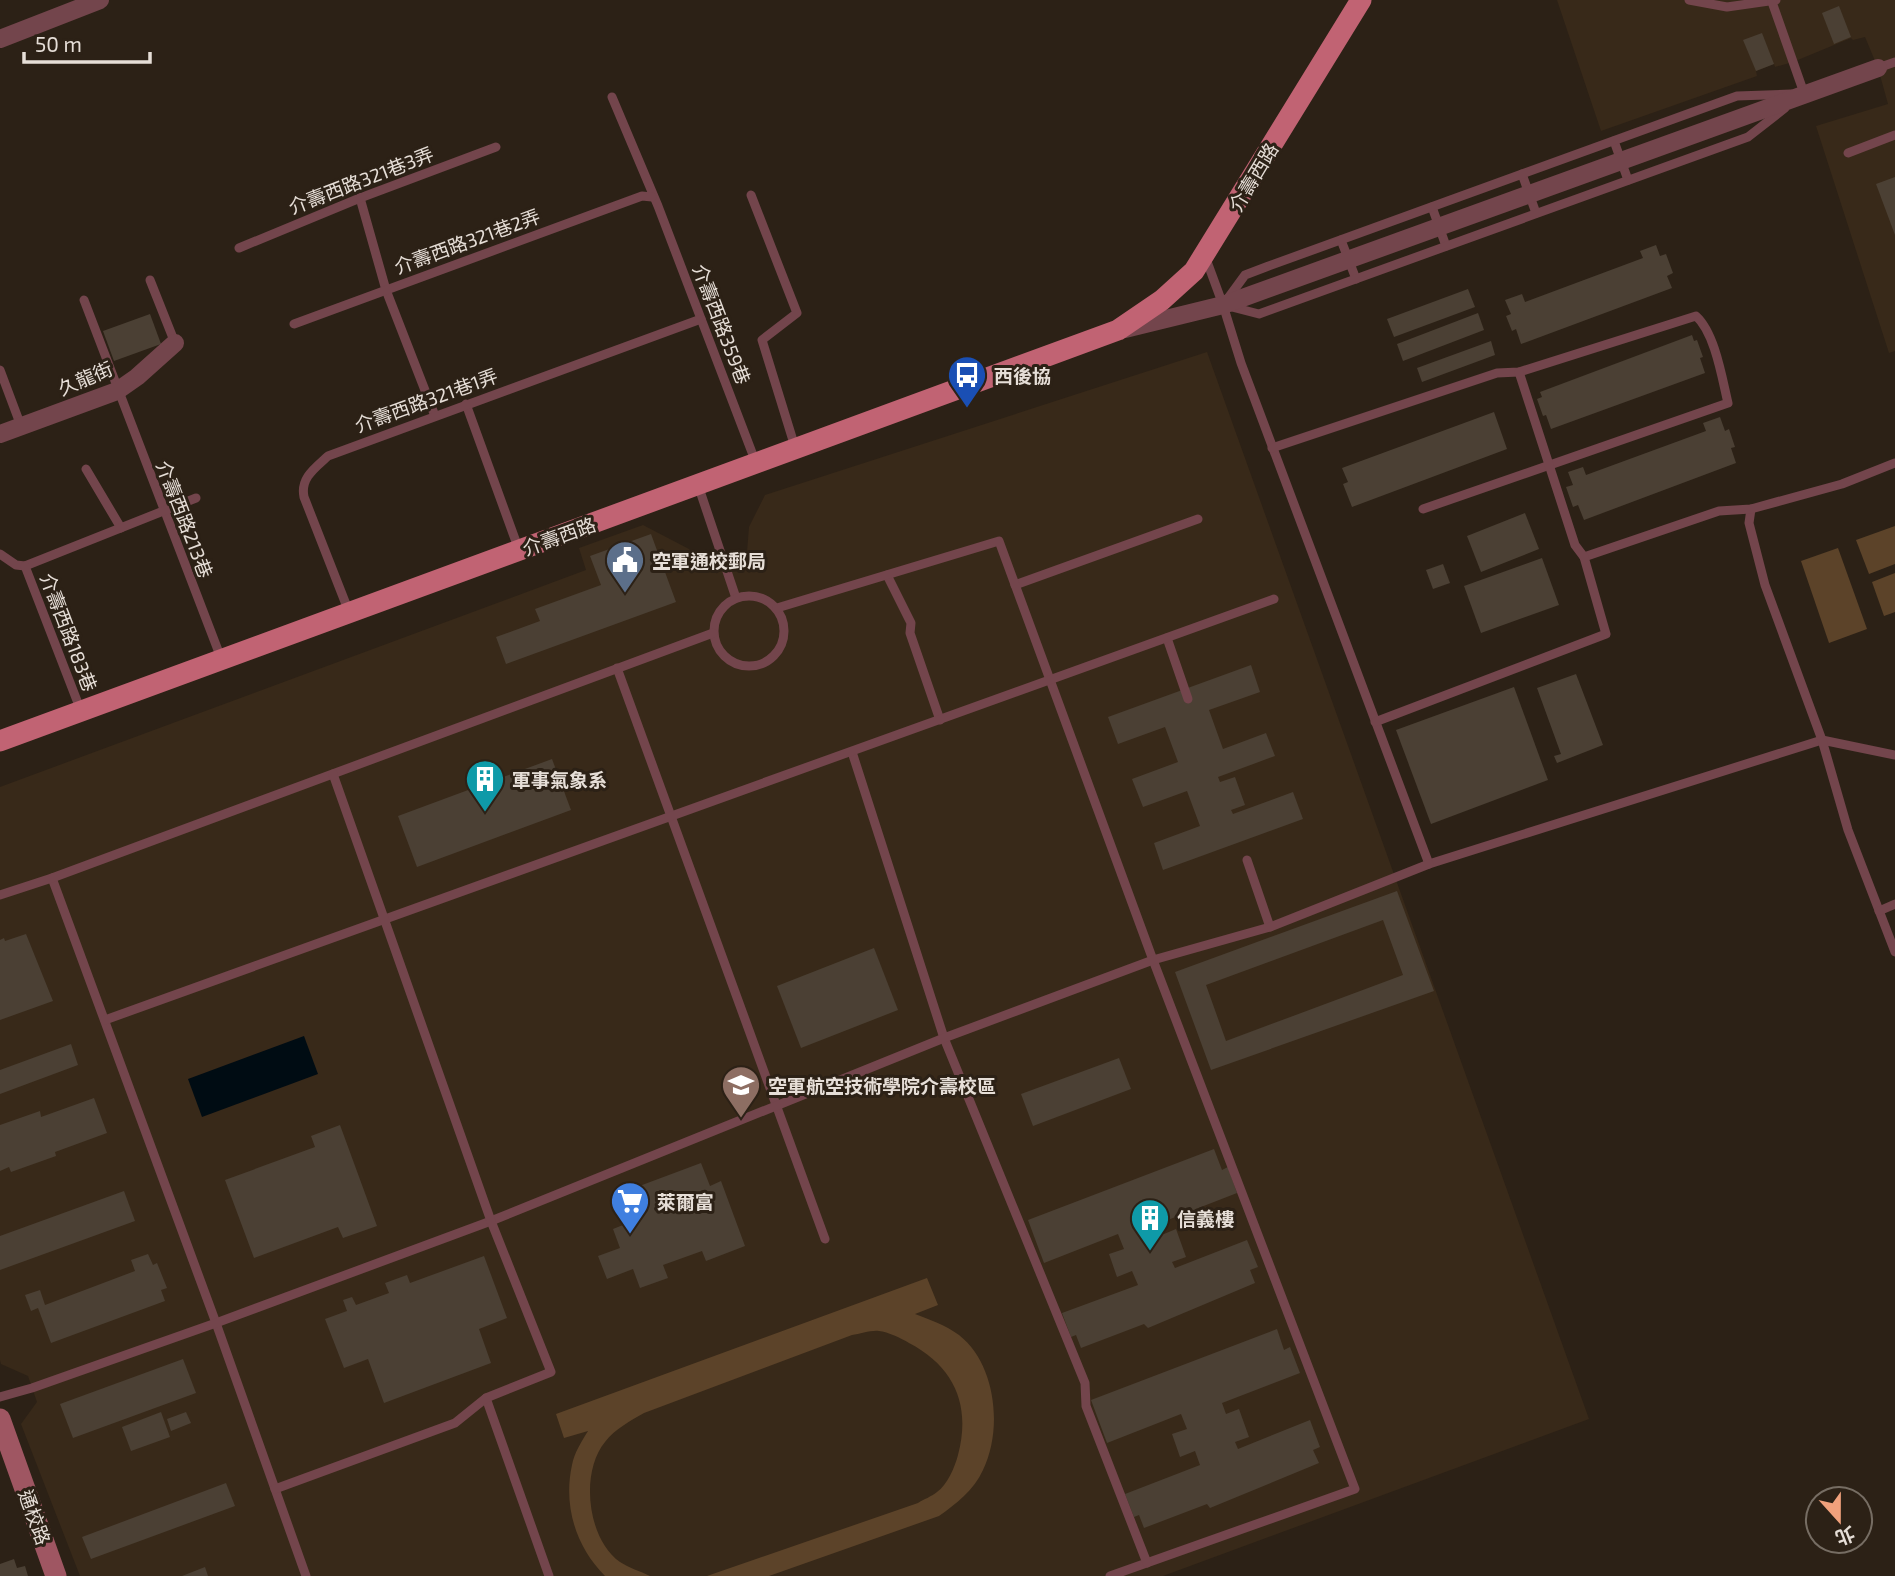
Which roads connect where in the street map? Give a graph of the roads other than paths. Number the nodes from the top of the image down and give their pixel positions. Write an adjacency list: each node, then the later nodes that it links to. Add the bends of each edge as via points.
1 (100, 0): 5 (street)
2 (1361, 0): 26 (main road, 介壽西路)
3 (1689, 0): 4 (lane, via 1727,7)
4 (1774, 1): 7 (lane)
5 (0, 39)
6 (1887, 65): 7 (street, 介壽西路)
7 (1804, 93): 10 (lane, 介壽西路, via 1737,96); 13 (street, 介壽西路); 15 (lane, 介壽西路, via 1748,137)
8 (612, 97): 19 (lane, 介壽西路359巷)
9 (1895, 135): 12 (lane)
10 (1614, 141): 13 (lane); 14 (lane, 介壽西路)
11 (496, 147): 18 (lane, 介壽西路321巷3弄)
12 (1848, 153)
13 (1621, 161): 15 (lane); 16 (street, 介壽西路)
14 (1522, 174): 16 (lane); 20 (lane, 介壽西路)
15 (1628, 180): 21 (lane, 介壽西路)
16 (1529, 194): 21 (lane); 22 (street, 介壽西路)
17 (751, 195): 45 (lane, via 797,313 762,340)
18 (360, 198): 25 (lane, 介壽西路321巷3弄); 30 (lane)
19 (653, 198): 30 (lane, 介壽西路321巷2弄, via 642,196); 33 (lane, 介壽西路359巷)
20 (1432, 207): 22 (lane); 23 (lane, 介壽西路)
21 (1536, 213): 24 (lane, 介壽西路)
22 (1439, 226): 24 (lane); 27 (street, 介壽西路)
23 (1341, 240): 27 (lane); 32 (lane, 介壽西路, via 1245,275)
24 (1446, 246): 28 (lane, 介壽西路)
25 (239, 248)
26 (1205, 256): 32 (lane); 35 (main road, 介壽西路, via 1162,300)
27 (1348, 259): 28 (lane); 32 (street, 介壽西路)
28 (1356, 279): 32 (lane, 介壽西路, via 1259,314)
29 (150, 280): 36 (lane)
30 (386, 290): 34 (lane, 介壽西路321巷2弄); 41 (lane)
31 (84, 300): 39 (lane, 介壽西路213巷)
32 (1223, 305): 35 (street, 介壽西路); 44 (lane)
33 (701, 319): 40 (lane, 介壽西路321巷1弄); 46 (lane, 介壽西路359巷)
34 (294, 324)
35 (1118, 330): 45 (main road, 介壽西路)
36 (175, 343): 39 (street, 久龍街)
37 (0, 370): 42 (lane)
38 (1519, 372): 44 (lane, via 1497,373); 48 (lane); 48 (lane, via 1696,316 1703,322 1716,356 1728,403)
39 (117, 391): 42 (street, 久龍街); 54 (lane, 介壽西路213巷)
40 (466, 404): 41 (lane, 介壽西路321巷1弄); 57 (lane)
41 (435, 416): 66 (lane, 介壽西路321巷1弄, via 340,450 304,481 304,497)
42 (21, 426): 43 (street, 久龍街)
43 (0, 433)
44 (1272, 448): 75 (lane)
45 (795, 449): 46 (main road, 介壽西路)
46 (756, 463): 50 (main road, 介壽西路)
47 (1895, 463): 53 (lane, via 1842,484)
48 (1549, 467): 52 (lane); 59 (lane, via 1575,545)
49 (86, 468): 56 (lane)
50 (698, 485): 57 (main road, 介壽西路); 63 (lane)
51 (196, 498): 54 (lane)
52 (1423, 509)
53 (1751, 509): 59 (lane, via 1719,511); 76 (lane, via 1749,523 1765,584)
54 (163, 511): 56 (lane); 69 (lane, 介壽西路213巷)
55 (1198, 519): 62 (lane)
56 (121, 528): 60 (lane)
57 (519, 550): 66 (main road, 介壽西路)
58 (0, 554): 60 (lane)
59 (1584, 557): 75 (lane, via 1606,634)
60 (25, 566): 73 (lane, 介壽西路183巷)
61 (887, 575): 62 (lane, via 999,541); 65 (lane); 74 (lane, via 911,624 909,633)
62 (1015, 585): 71 (lane)
63 (736, 597): 65 (lane, via 758,596); 67 (lane, via 719,612)
64 (1274, 599): 68 (lane)
65 (777, 608): 67 (lane, via 783,619 783,642 767,661 756,666 744,666 722,655)
66 (349, 613): 69 (main road, 介壽西路)
67 (713, 633): 70 (lane)
68 (1167, 638): 71 (lane); 72 (lane)
69 (221, 660): 73 (main road, 介壽西路)
70 (617, 668): 80 (lane); 81 (lane)
71 (1051, 680): 74 (lane); 91 (lane)
72 (1188, 699)
73 (81, 711): 77 (main road, 介壽西路)
74 (940, 720): 78 (lane)
75 (1376, 722): 83 (lane)
76 (1822, 740): 79 (lane); 83 (lane); 87 (lane, via 1847,830)
77 (0, 741)
78 (852, 752): 81 (lane); 93 (lane)
79 (1895, 755)
80 (333, 774): 84 (lane); 88 (lane)
81 (671, 817): 88 (lane); 94 (lane)
82 (1247, 860): 89 (lane)
83 (1429, 864): 89 (lane)
84 (52, 878): 85 (lane); 92 (lane)
85 (0, 895)
86 (1895, 904): 87 (lane)
87 (1879, 911): 90 (lane)
88 (386, 919): 92 (lane); 95 (lane)
89 (1270, 927): 91 (lane)
90 (1895, 952)
91 (1153, 960): 93 (lane); 103 (lane, via 1355,1489)
92 (105, 1020): 97 (lane)
93 (944, 1038): 94 (lane); 103 (lane, via 1085,1383 1086,1406)
94 (775, 1106): 95 (lane); 96 (lane)
95 (491, 1221): 97 (lane); 99 (lane, via 551,1372)
96 (825, 1239)
97 (216, 1323): 98 (lane); 102 (lane)
98 (0, 1397)
99 (486, 1398): 102 (lane, via 455,1423); 106 (lane)
100 (0, 1419): 101 (street, 通校路)
101 (7, 1459): 104 (street, 通校路)
102 (275, 1489): 105 (lane)
103 (1147, 1563): 107 (lane)
104 (56, 1576)
105 (306, 1576)
106 (549, 1576)
107 (1110, 1576)

